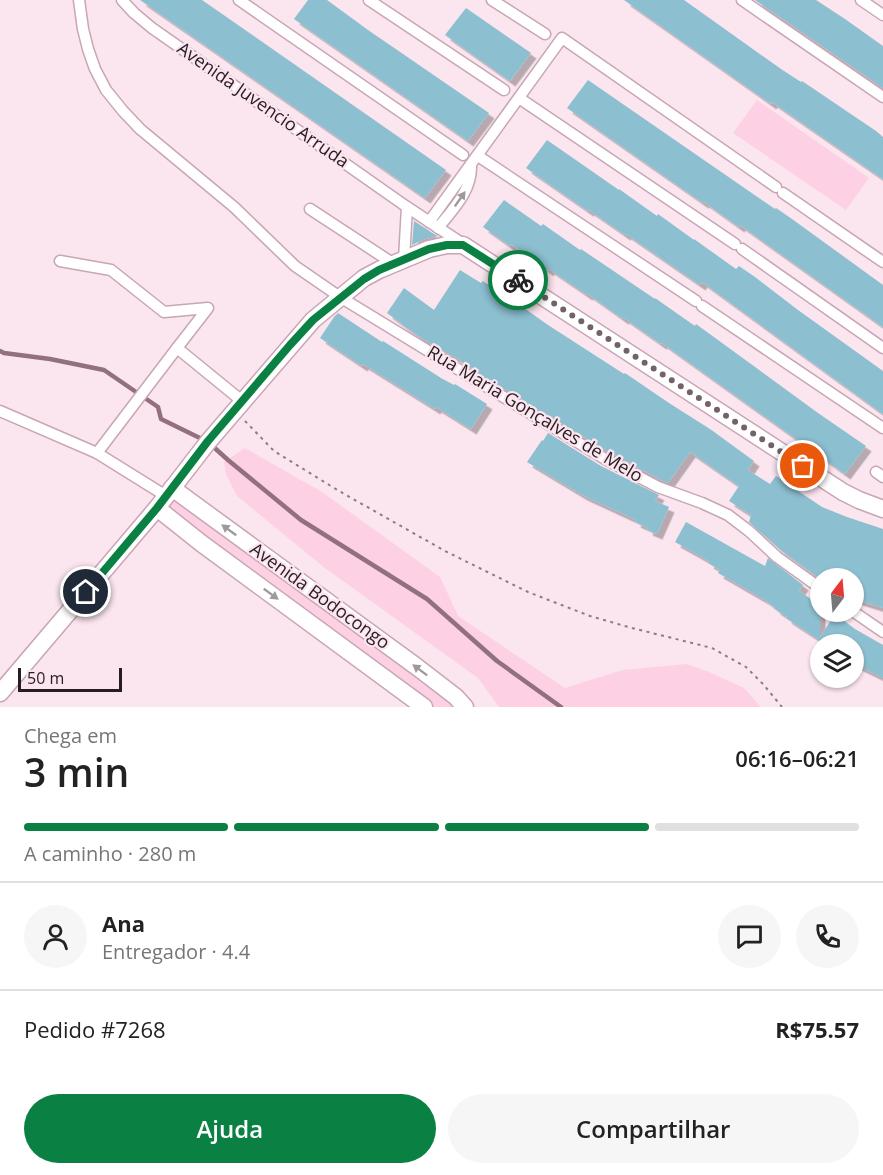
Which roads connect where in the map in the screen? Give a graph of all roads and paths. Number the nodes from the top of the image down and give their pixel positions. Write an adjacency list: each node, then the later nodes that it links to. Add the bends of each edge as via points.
1 (79, 0): 23 (street, Rua Maria Gonçalves de Melo, via 95,69 123,111 295,266)
2 (122, 0): 16 (street, Avenida Juvencio Arruda, via 152,28)
3 (239, 0): 8 (street)
4 (369, 0): 11 (street)
5 (492, 0): 10 (street)
6 (742, 0): 12 (street)
7 (861, 0): 9 (street)
8 (256, 5): 14 (street)
9 (883, 15)
10 (545, 34)
11 (504, 90)
12 (883, 97)
13 (519, 98): 15 (street); 22 (street, via 562,38); 25 (street)
14 (463, 155)
15 (478, 156): 18 (street); 28 (street)
16 (407, 207): 18 (street, Avenida Juvencio Arruda); 21 (street)
17 (310, 209): 21 (street)
18 (434, 225): 19 (street, Avenida Juvencio Arruda)
19 (463, 245): 21 (street, via 437,247); 31 (street, via 843,492)
20 (60, 261): 24 (street, via 111,270 164,312 208,308)
21 (399, 261): 23 (street)
22 (883, 262)
23 (340, 297): 26 (street, via 313,320); 32 (street, Rua Maria Gonçalves de Melo, via 605,459 658,487 728,515)
24 (177, 348): 26 (street); 29 (street)
25 (883, 348)
26 (238, 406): 30 (street); 38 (path, via 274,451 446,551 528,592 590,616 712,648 746,667)
27 (0, 411): 29 (street, Avenida Bodocongo)
28 (883, 428)
29 (97, 453): 30 (street, Avenida Bodocongo)
30 (165, 497): 35 (street); 36 (street, Avenida Bodocongo, one-way to 36, via 201,543); 37 (street, Avenida Bodocongo, one-way to 30, via 417,667)
31 (883, 509)
32 (810, 581)
33 (864, 619): 34 (street)
34 (883, 633)
35 (0, 693)
36 (424, 707)
37 (465, 707)
38 (782, 707)

